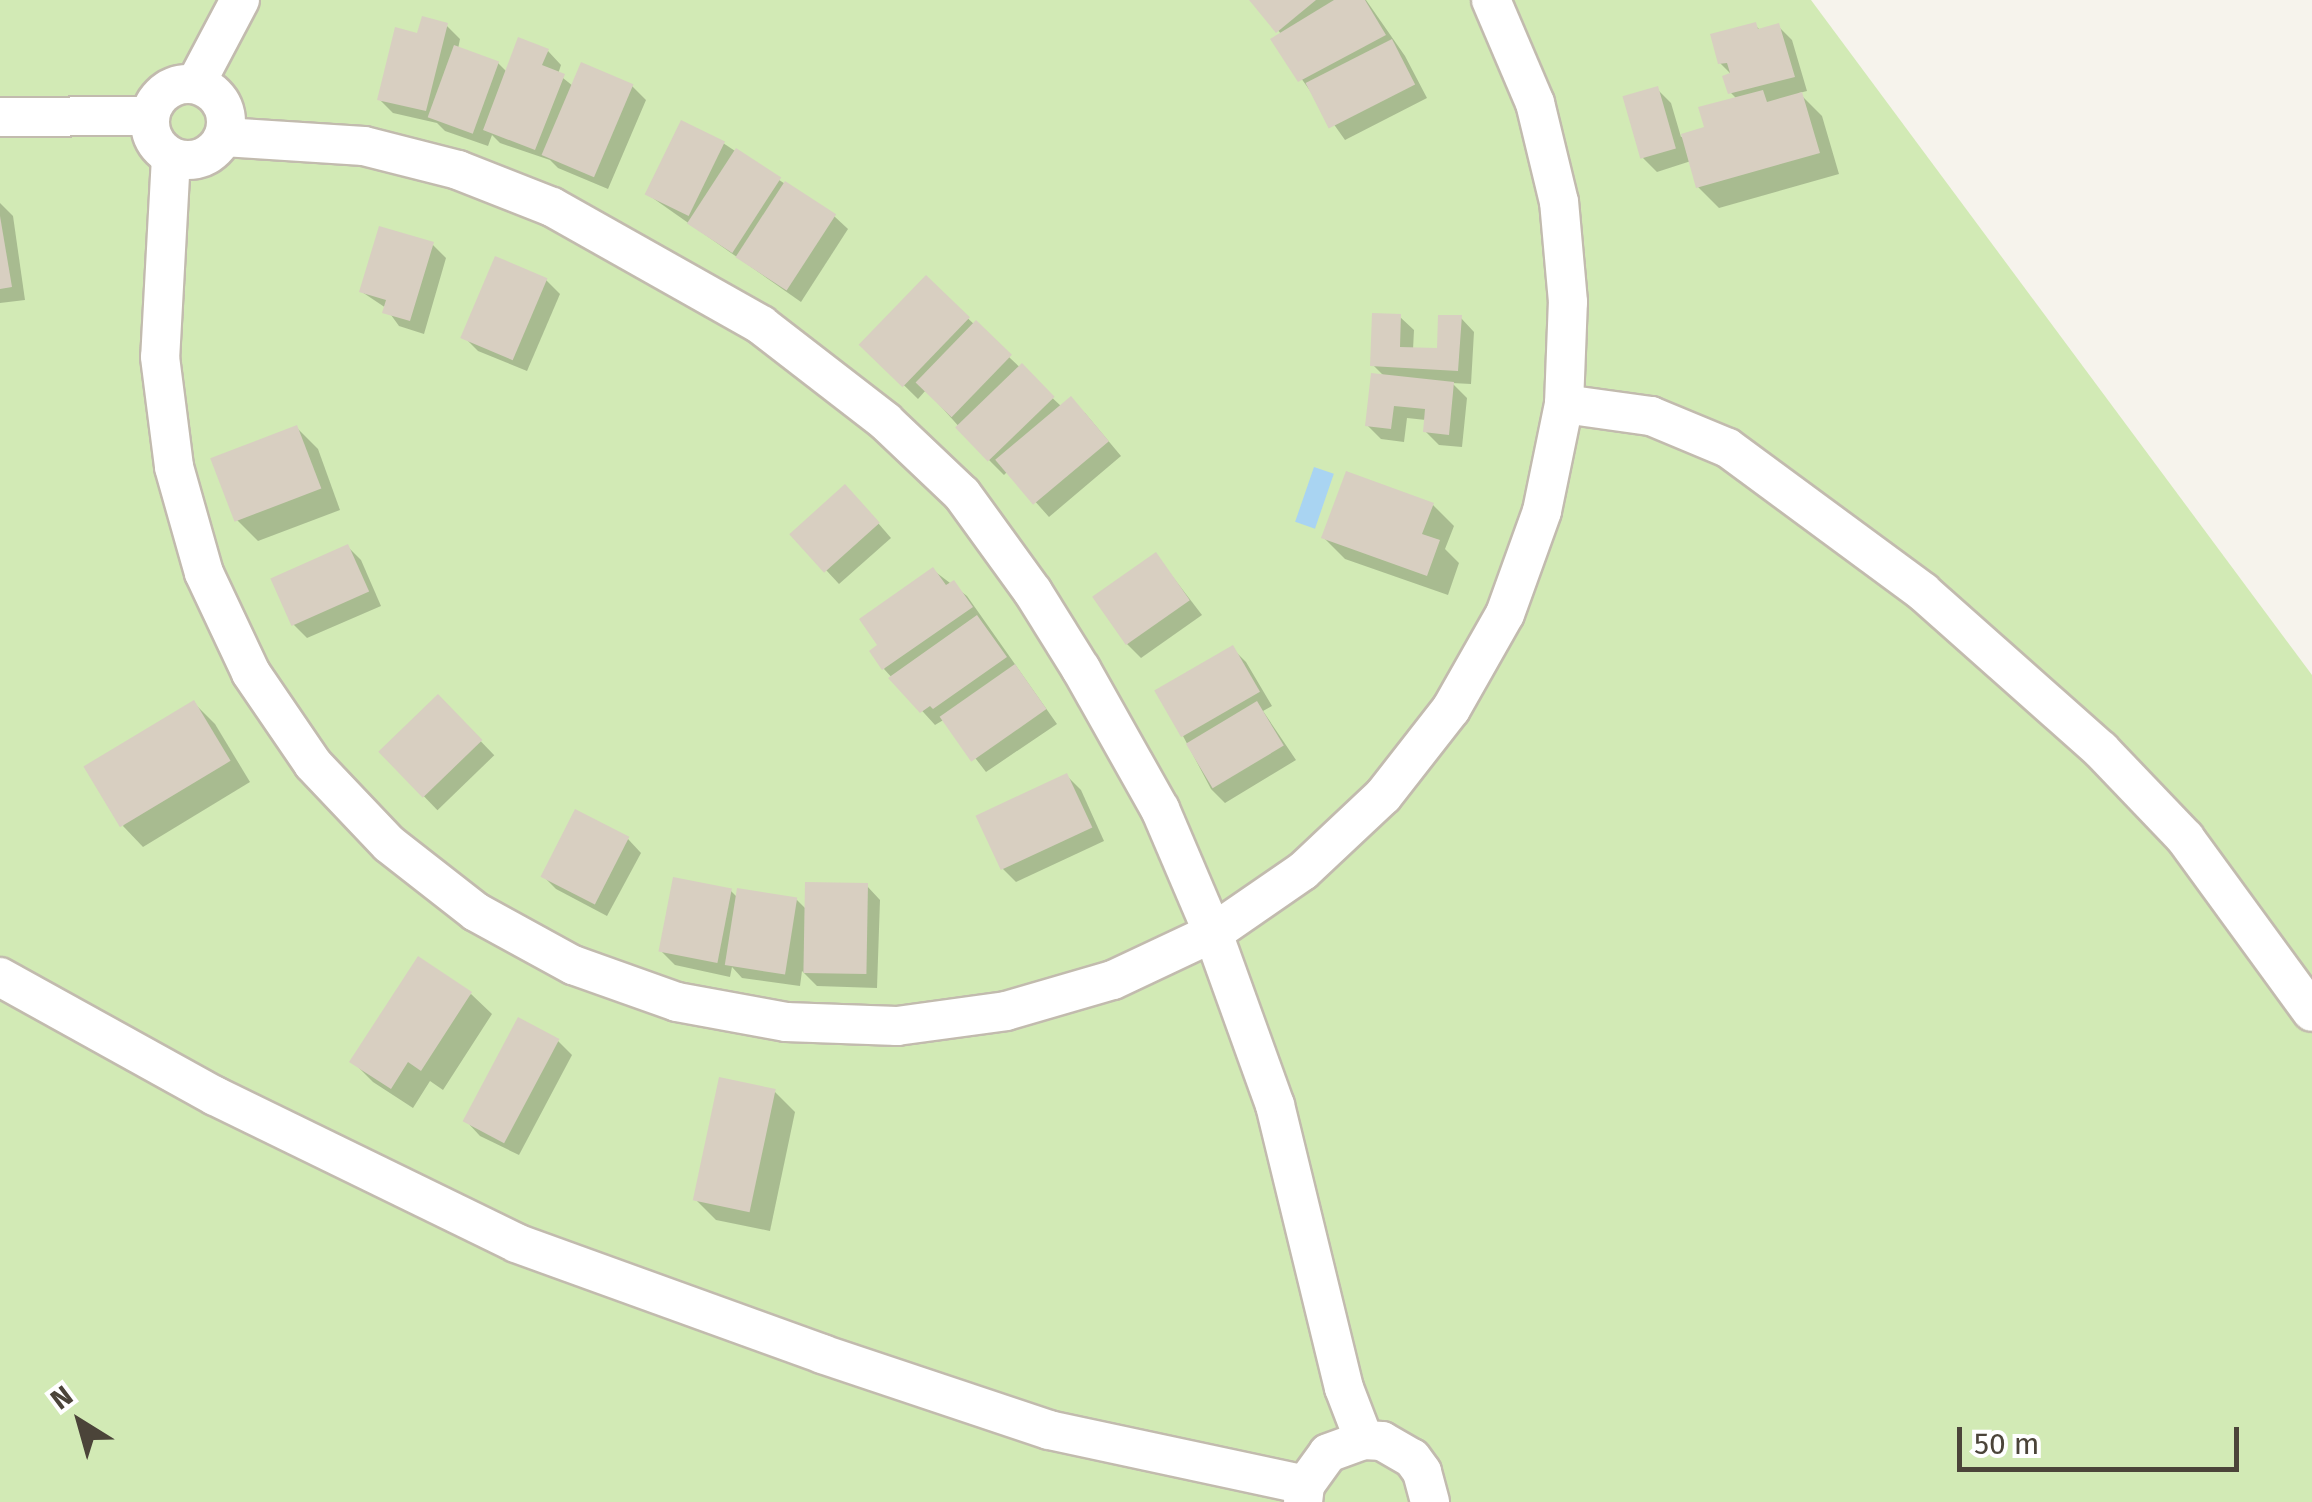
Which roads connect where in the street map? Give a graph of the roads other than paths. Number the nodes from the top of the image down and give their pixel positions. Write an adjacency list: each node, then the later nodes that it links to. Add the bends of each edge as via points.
1 (240, 0): 3 (street)
2 (1491, 0): 8 (street, via 1535,104 1559,202 1568,302)
3 (196, 84): 4 (street, via 161,94); 6 (street, via 222,104)
4 (150, 116): 5 (street); 7 (street, via 154,140)
5 (0, 117)
6 (224, 136): 7 (street, via 196,160); 9 (street, via 364,146 458,170 552,207 761,325 885,420 962,494 1034,592 1160,808)
7 (172, 156): 9 (street, via 160,357 174,466 204,572 251,673 313,764 389,844 476,912 573,965 677,1002 786,1022 896,1026 1006,1011 1113,980)
8 (1564, 404): 9 (street, via 1530,545 1504,614 1451,710 1384,796 1304,870); 11 (street, via 1650,416 1728,448 1922,592 2102,750 2185,838)
9 (1213, 932): 12 (street, via 1275,1105 1344,1388)
10 (0, 977): 13 (street, via 215,1096 516,1242 1049,1430)
11 (2312, 1012)
12 (1364, 1440): 13 (street, via 1328,1453); 14 (street, via 1382,1441 1412,1458)
13 (1304, 1493)
14 (1430, 1502)

